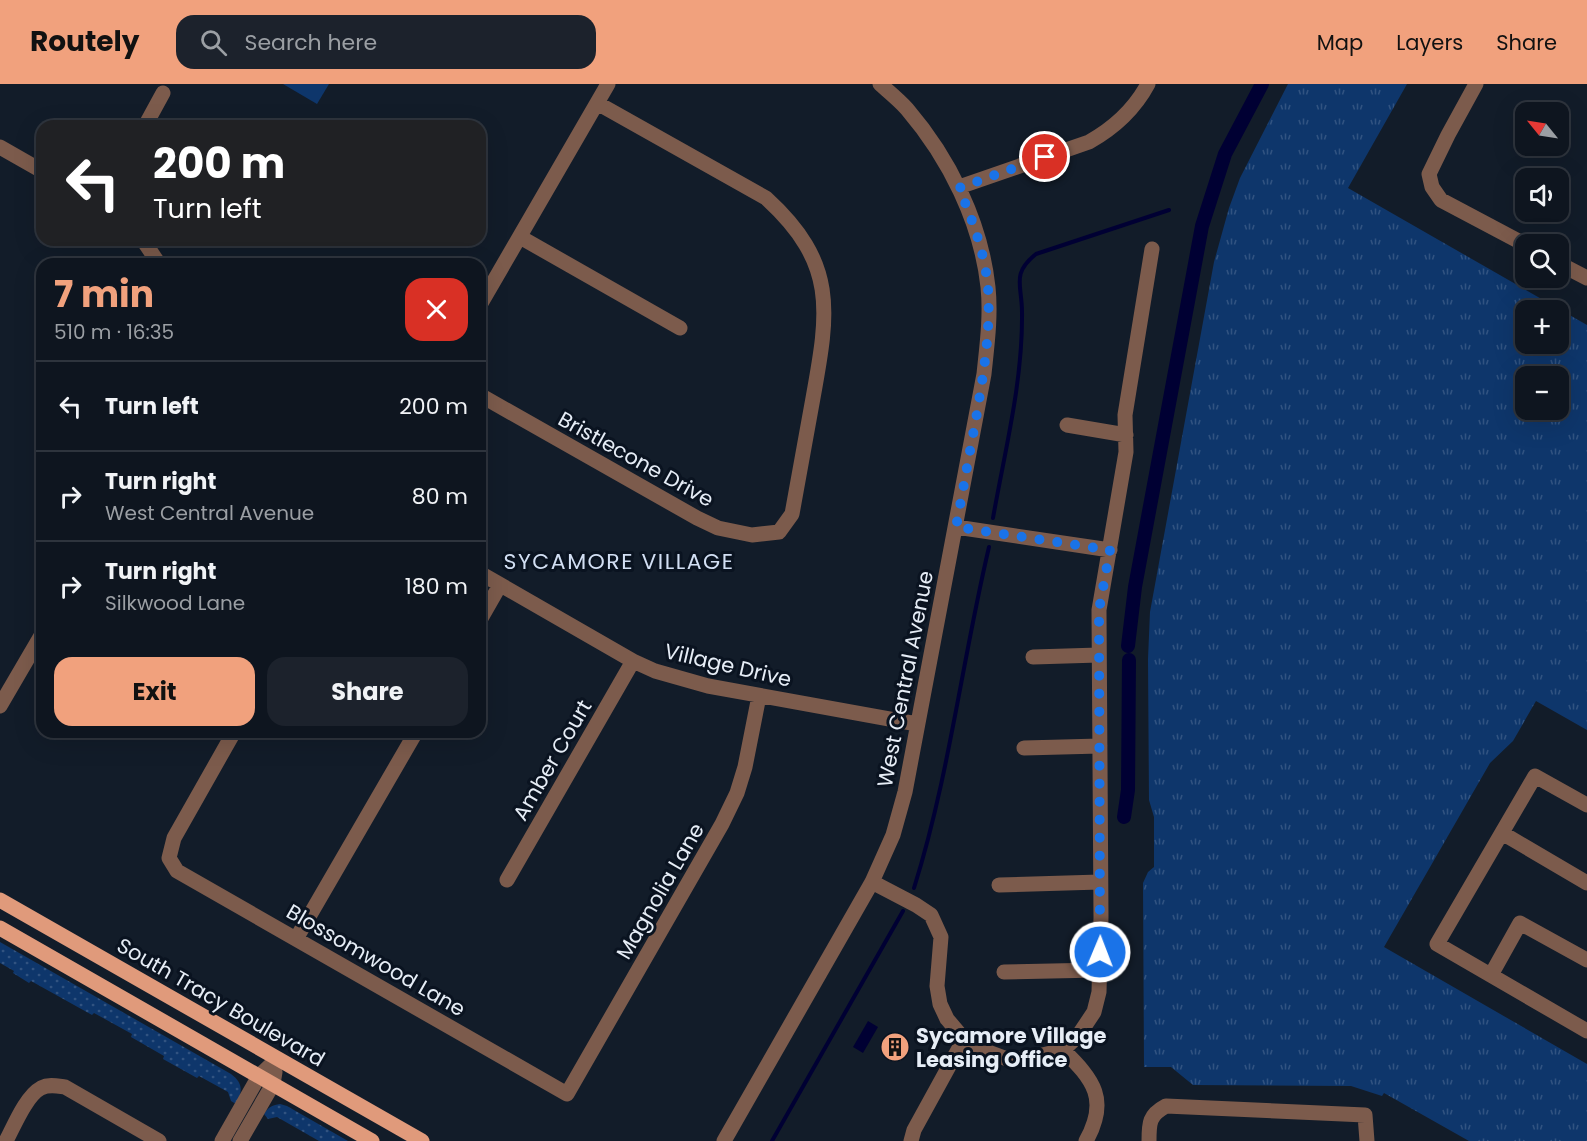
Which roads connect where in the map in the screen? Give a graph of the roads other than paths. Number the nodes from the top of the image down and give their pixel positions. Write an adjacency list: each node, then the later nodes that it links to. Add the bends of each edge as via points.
1 (608, 84): 6 (street)
2 (880, 84): 10 (street, West Central Avenue, via 906,107 928,135)
3 (1148, 84): 10 (street, via 1127,114 1089,142)
4 (1476, 84): 12 (street, via 1429,174 1432,187 1441,200)
5 (163, 93): 7 (street)
6 (597, 103): 11 (street); 18 (street, Bristlecone Drive, via 766,198 787,218 813,260 826,308 824,339 792,514 779,532 752,535 718,528)
7 (148, 120)
8 (0, 147): 9 (street)
9 (36, 168)
10 (959, 188): 21 (street, West Central Avenue, via 982,256 989,328)
11 (520, 237): 16 (street); 17 (street)
12 (1515, 239)
13 (1152, 249): 20 (street, via 1125,415)
14 (1569, 268): 15 (street)
15 (1587, 278)
16 (486, 295)
17 (680, 328)
18 (486, 398)
19 (1067, 425): 20 (street)
20 (1126, 435): 22 (street)
21 (956, 527): 22 (street); 32 (street, West Central Avenue)
22 (1110, 550): 27 (street, via 1099,610)
23 (486, 577): 24 (street, Village Drive)
24 (500, 585): 25 (street); 29 (street, Village Drive)
25 (486, 610)
26 (36, 644): 31 (street)
27 (1099, 655): 28 (street); 35 (street)
28 (1033, 657)
29 (633, 661): 30 (street, Village Drive, via 685,680); 39 (street, Amber Court)
30 (759, 696): 32 (street, Village Drive); 57 (street, Magnolia Lane, via 745,767 722,824)
31 (0, 706)
32 (916, 724): 40 (street, West Central Avenue, via 893,835)
33 (231, 738): 46 (street, Blossomwood Lane, via 174,838 169,858 177,871)
34 (413, 738): 46 (street)
35 (1100, 746): 36 (street); 41 (street)
36 (1024, 748)
37 (1587, 805): 38 (street, via 1535,776)
38 (1502, 833): 42 (street); 50 (street, via 1437,944)
39 (507, 880)
40 (872, 882): 52 (street, via 932,915 941,937 937,986 940,1004); 64 (street, West Central Avenue)
41 (1100, 882): 43 (street); 48 (street)
42 (1587, 883)
43 (999, 885)
44 (0, 900): 54 (main road, South Tracy Boulevard)
45 (0, 928): 55 (main road)
46 (296, 939): 57 (street, Blossomwood Lane)
47 (1587, 960): 50 (street, via 1520,923)
48 (1099, 970): 49 (street); 53 (street, via 1094,1012)
49 (1004, 972)
50 (1491, 975): 51 (street)
51 (1587, 1031)
52 (964, 1039): 53 (street, via 1007,1059 1026,1059); 65 (street)
53 (1063, 1050): 66 (street, via 1094,1086 1098,1105)
54 (277, 1059): 55 (street); 56 (street); 63 (main road, South Tracy Boulevard)
55 (259, 1076): 56 (main road); 60 (street)
56 (273, 1084): 61 (street); 62 (main road)
57 (567, 1094)
58 (6, 1141): 59 (street, via 30,1098 41,1088 53,1085)
59 (159, 1141)
60 (222, 1141)
61 (240, 1141)
62 (372, 1141)
63 (422, 1141)
64 (724, 1141)
65 (911, 1141)
66 (1086, 1141)
67 (1149, 1141): 68 (street, via 1149,1122 1166,1106 1365,1115)
68 (1367, 1141)

